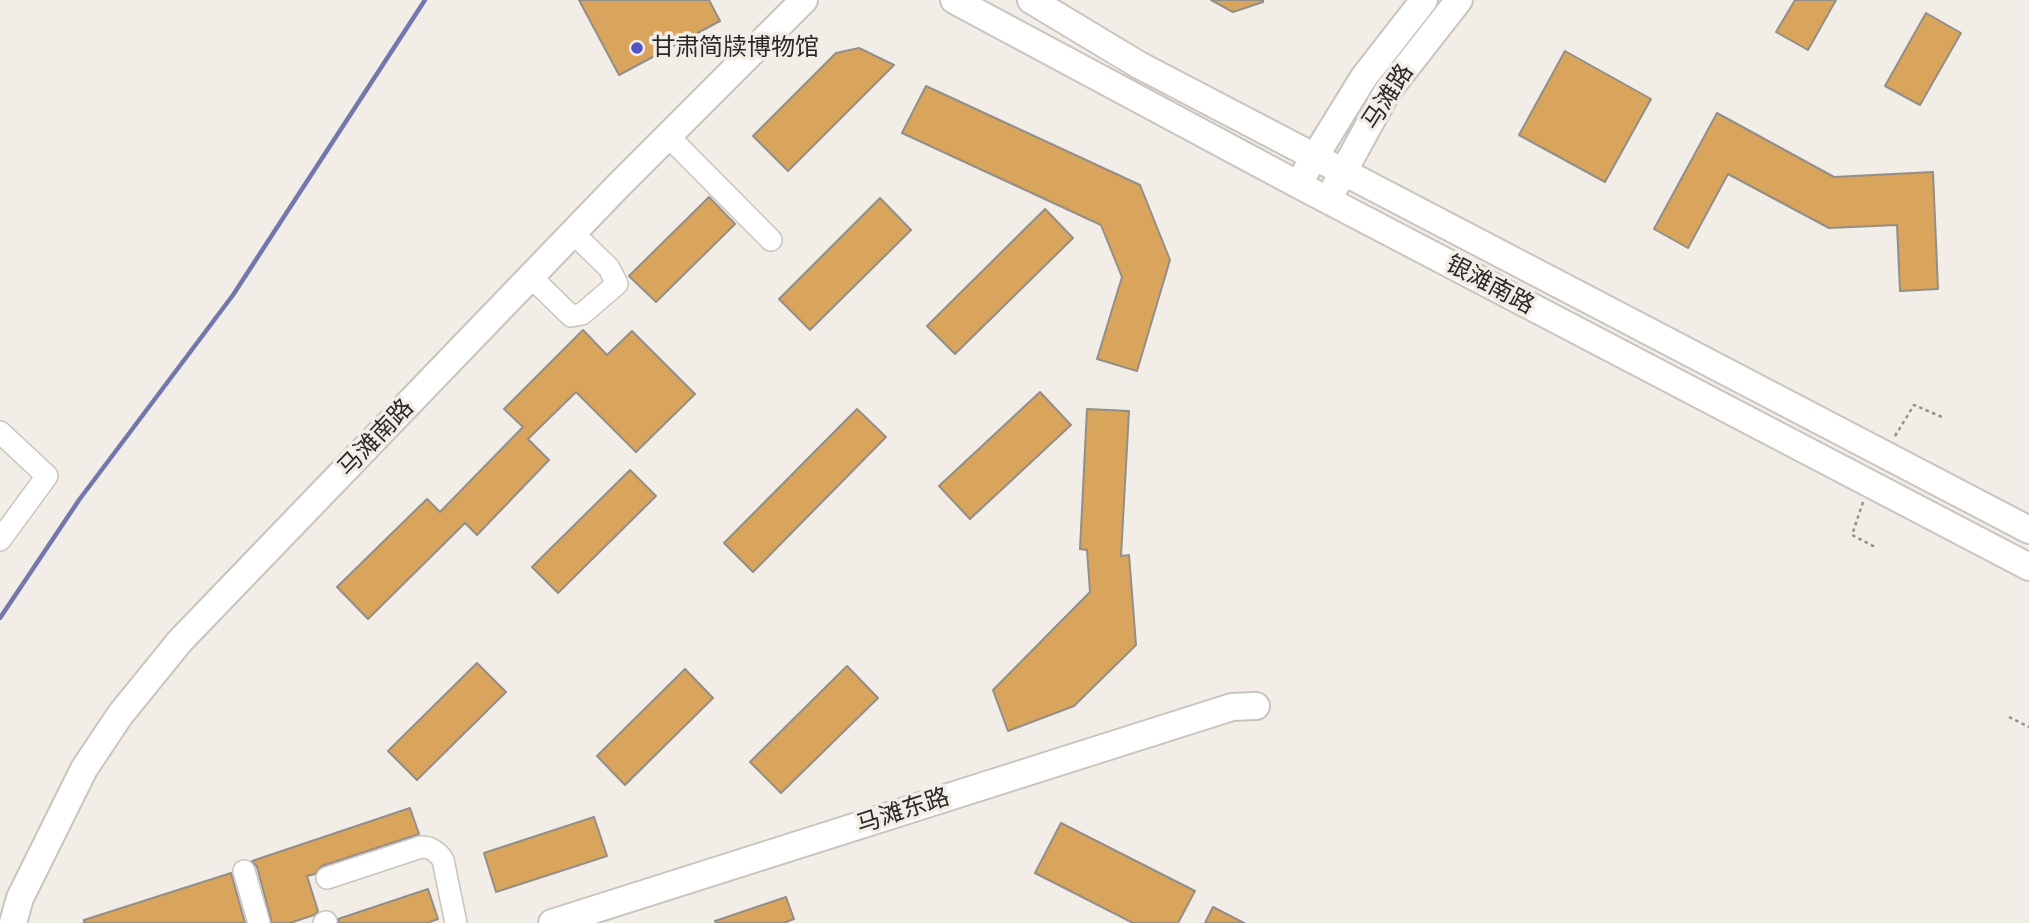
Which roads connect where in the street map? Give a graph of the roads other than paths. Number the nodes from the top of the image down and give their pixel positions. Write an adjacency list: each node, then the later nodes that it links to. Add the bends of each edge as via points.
1 (1031, 0): 7 (main road, 银滩南路, via 1139,65)
2 (1424, 0): 7 (main road, 马滩路, via 1364,77)
3 (1459, 0): 8 (main road, 马滩路, via 1387,92)
4 (808, 1): 6 (main road, 马滩南路)
5 (950, 1): 9 (main road, 银滩南路)
6 (668, 136): 11 (main road, 马滩南路); 12 (street)
7 (1313, 157): 8 (main road, 银滩南路); 9 (main road, 马滩路)
8 (1343, 173): 10 (main road, 马滩路); 15 (main road, 银滩南路)
9 (1298, 185): 10 (main road, 银滩南路)
10 (1328, 200): 17 (main road, 银滩南路)
11 (573, 233): 13 (main road, 马滩南路); 13 (street, via 610,268 617,284 582,314 571,316)
12 (771, 240)
13 (531, 277): 22 (main road, 马滩南路, via 180,641 120,715 84,769 20,898)
14 (0, 432): 16 (street, via 47,476)
15 (2029, 530)
16 (0, 540)
17 (2029, 567)
18 (1256, 706): 24 (main road, 马滩东路, via 1232,707)
19 (244, 871): 23 (street)
20 (327, 878): 21 (street, via 421,847 434,849 443,859)
21 (455, 915)
22 (13, 923)
23 (259, 923)
24 (552, 923)

